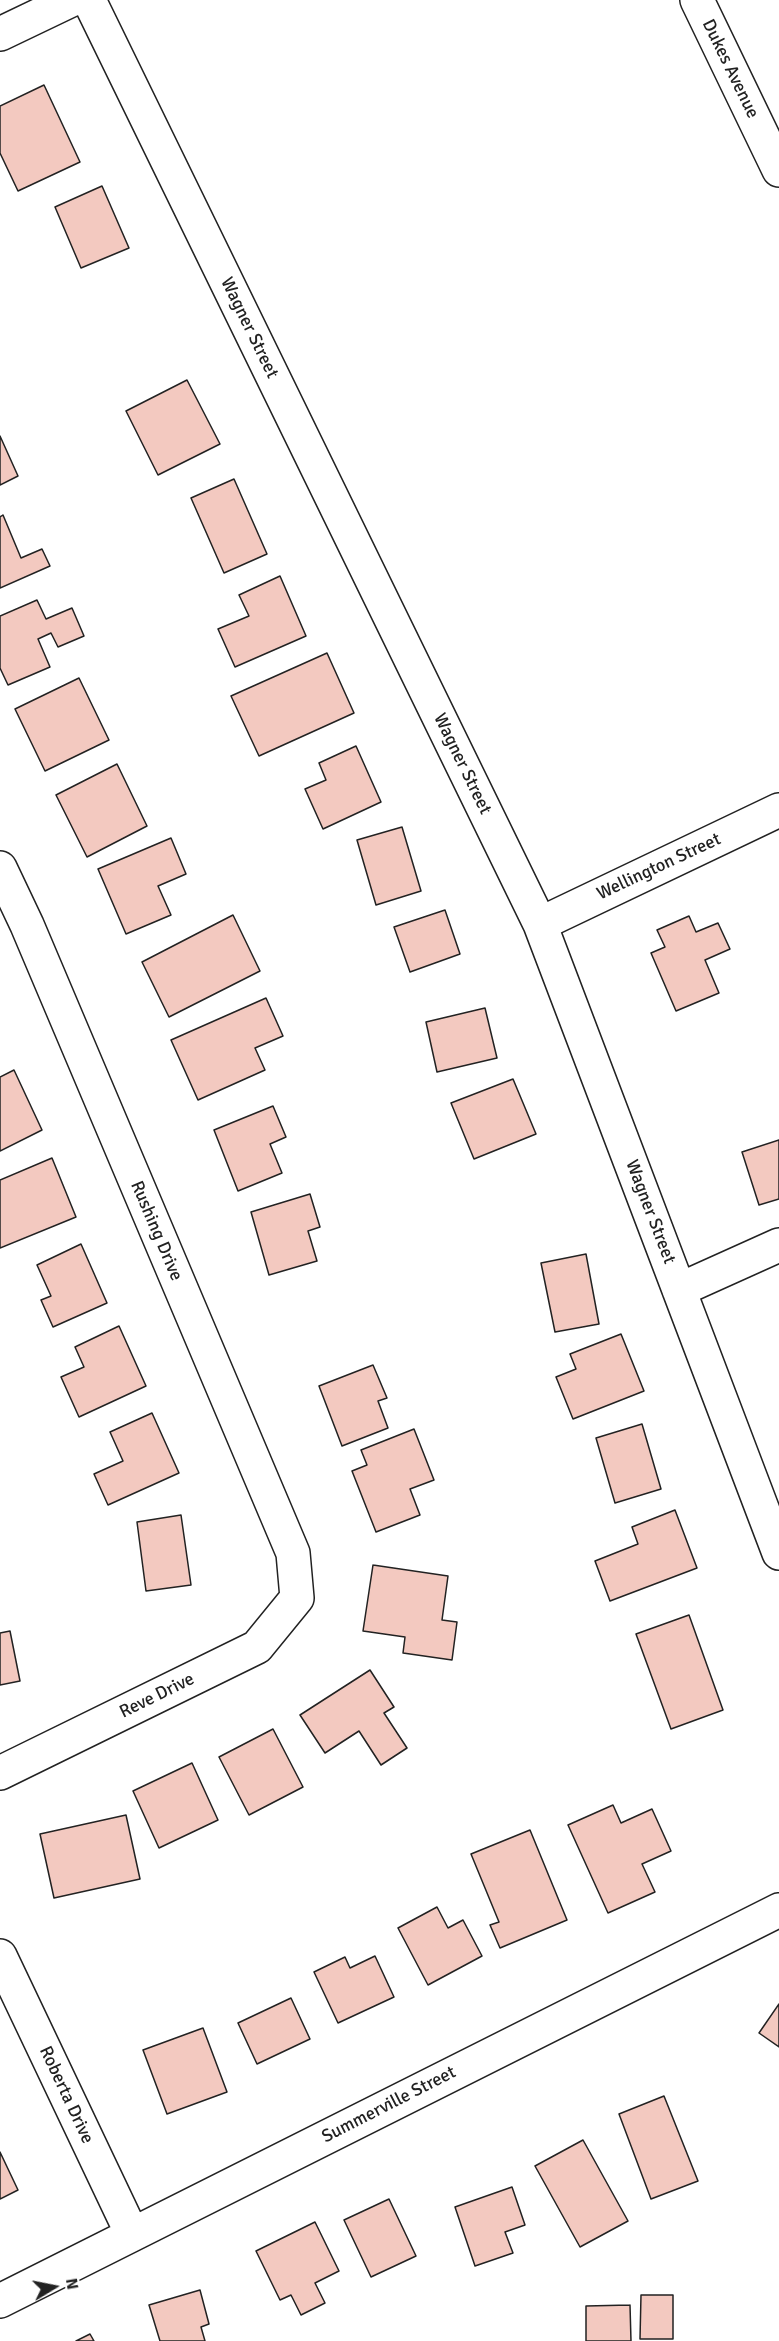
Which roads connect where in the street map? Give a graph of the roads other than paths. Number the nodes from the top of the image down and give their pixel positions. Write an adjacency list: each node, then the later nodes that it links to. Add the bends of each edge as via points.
1 (71, 0): 4 (street)
2 (89, 0): 8 (street, Wagner Street)
3 (697, 0): 5 (street, Dukes Avenue)
4 (0, 34)
5 (779, 170)
6 (779, 810): 8 (street, Wellington Street)
7 (0, 868): 12 (street, Rushing Drive, via 293,1553)
8 (540, 924): 10 (street, Wagner Street)
9 (779, 1245): 10 (street)
10 (679, 1290): 11 (street, Wagner Street)
11 (779, 1553)
12 (297, 1598): 13 (street, Reve Drive, via 257,1647)
13 (0, 1773)
14 (779, 1910): 16 (street, Summerville Street)
15 (0, 1956): 16 (street, Roberta Drive)
16 (132, 2234): 17 (street, Summerville Street)
17 (0, 2301)

